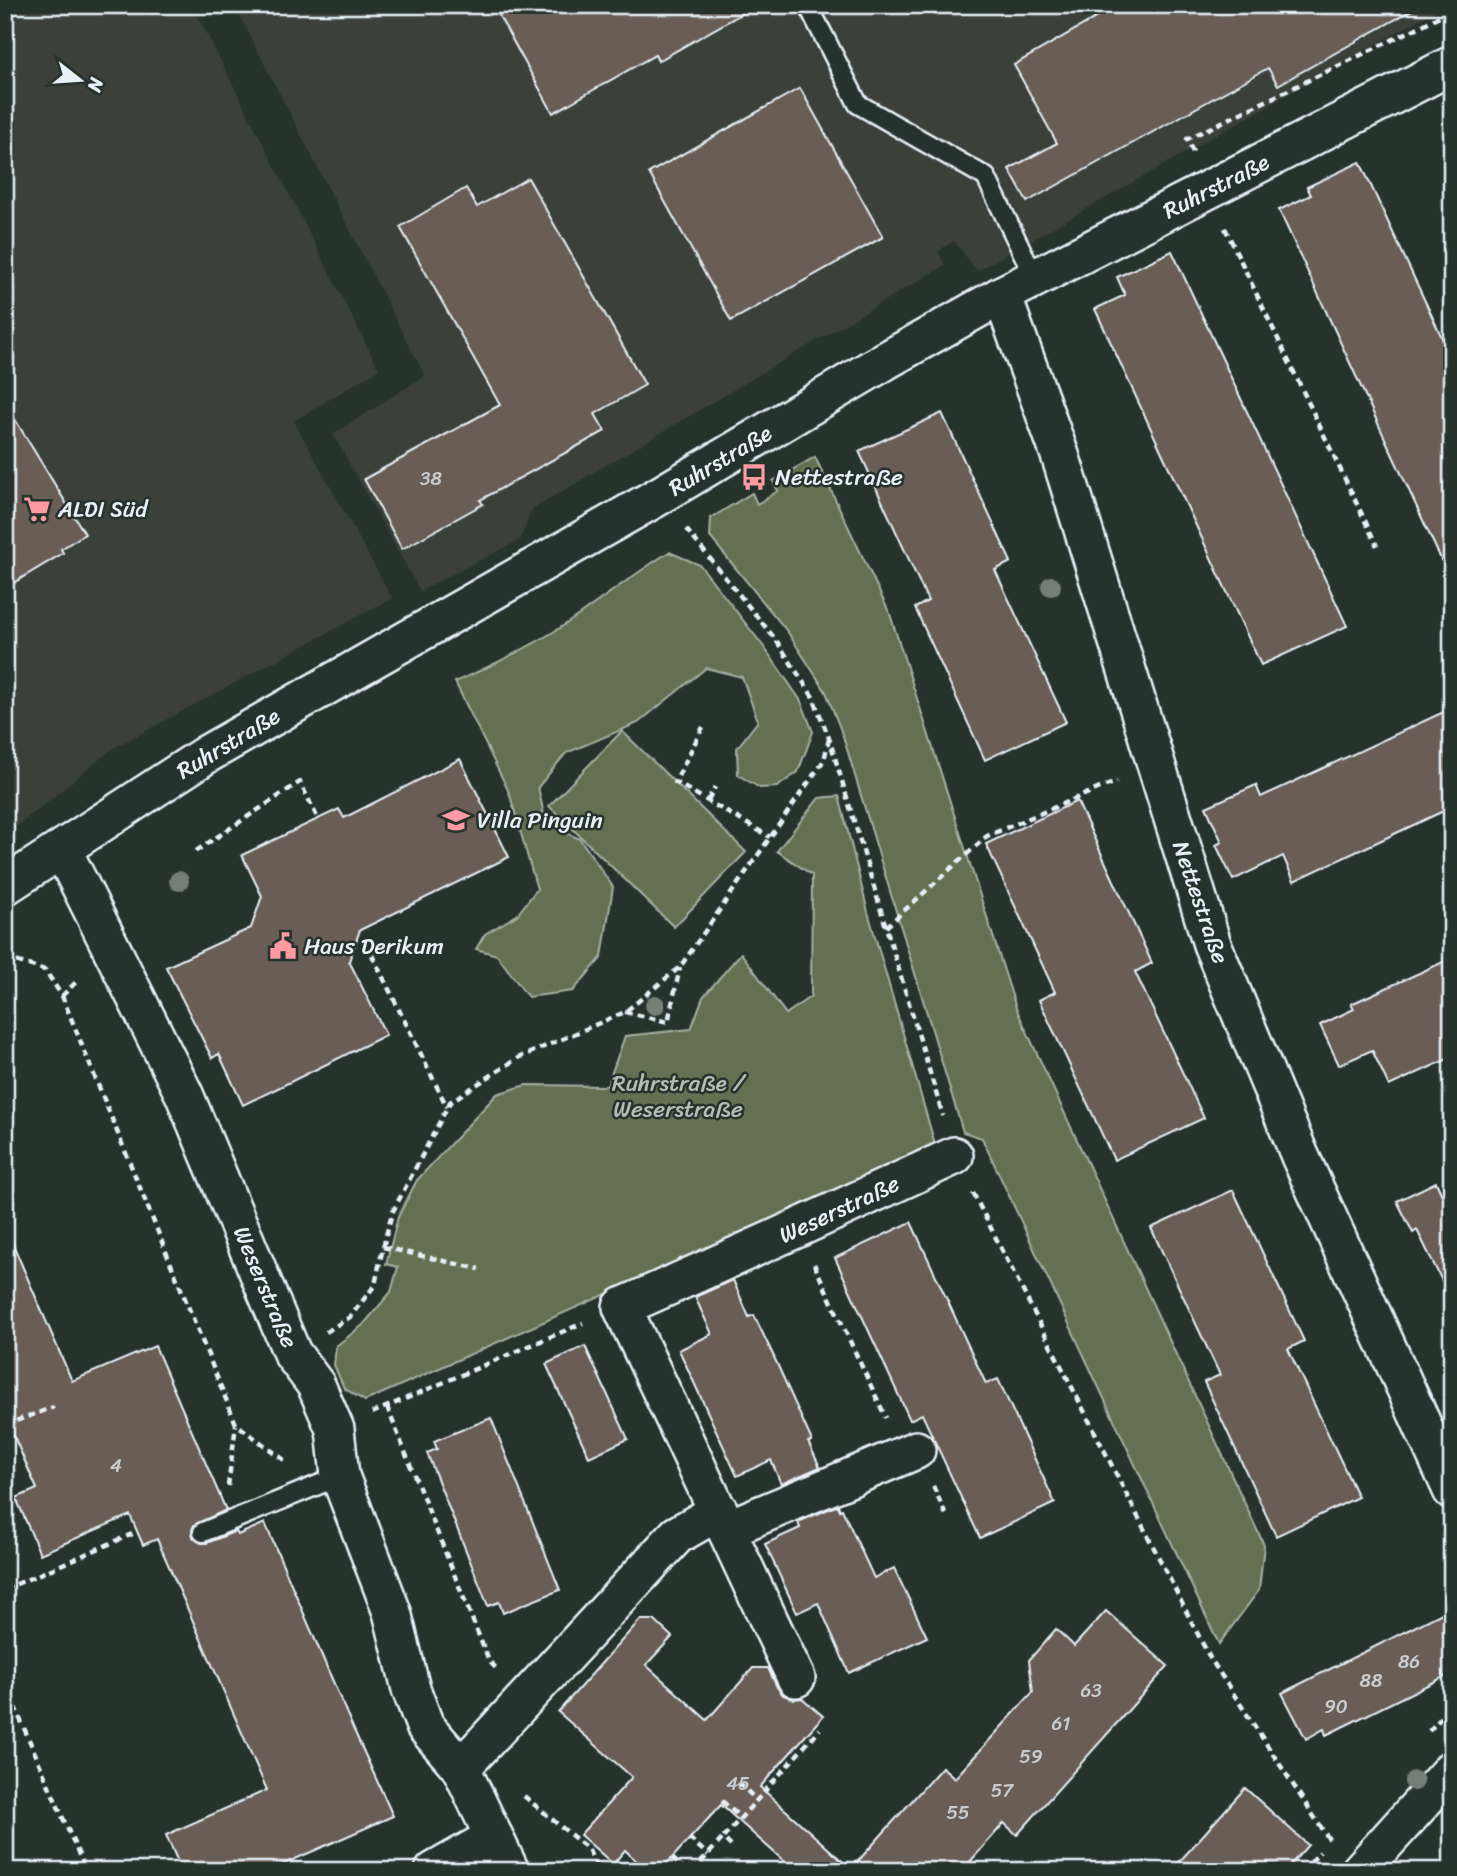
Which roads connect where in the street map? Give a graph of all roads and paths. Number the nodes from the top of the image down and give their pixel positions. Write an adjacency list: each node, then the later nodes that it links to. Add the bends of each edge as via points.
1 (808, 5): 5 (lane, via 858,104 986,177)
2 (1452, 9): 4 (path, via 1187,139)
3 (1452, 65): 4 (street, Ruhrstraße)
4 (1208, 190): 5 (street, Ruhrstraße); 8 (path)
5 (1035, 278): 6 (street, Ruhrstraße)
6 (1002, 295): 7 (street, Ruhrstraße); 11 (street, Nettestraße, via 1060,455)
7 (659, 496): 10 (path, via 776,640 813,697); 16 (street, Ruhrstraße, via 207,754)
8 (1377, 546)
9 (703, 727): 13 (path, via 675,782)
10 (829, 738): 15 (path, via 824,760); 19 (path)
11 (1157, 765): 19 (path, via 987,836); 39 (street, Nettestraße, via 1212,944 1300,1156)
12 (715, 787): 13 (path)
13 (708, 800): 15 (path)
14 (318, 819): 17 (path, via 300,782)
15 (771, 837): 22 (path)
16 (62, 849): 18 (street, Ruhrstraße); 30 (street, Weserstraße, via 184,1094)
17 (196, 850)
18 (5, 886)
19 (886, 927): 25 (path)
20 (372, 955): 24 (path)
21 (5, 958): 33 (path, via 45,970 62,996)
22 (680, 967): 23 (path); 23 (path, via 668,1022)
23 (625, 1013): 24 (path, via 518,1058)
24 (447, 1108): 27 (path, via 392,1213)
25 (954, 1156): 26 (street, Weserstraße); 64 (path, via 1210,1658)
26 (798, 1228): 29 (street, Weserstraße); 36 (path, via 891,1429)
27 (383, 1247): 28 (path); 30 (path, via 375,1285 351,1317)
28 (479, 1269)
29 (622, 1307): 32 (path); 42 (street)
30 (292, 1353): 35 (street, Weserstraße, via 316,1385)
31 (54, 1407): 34 (path)
32 (387, 1407): 35 (path); 48 (path, via 488,1661)
33 (236, 1424): 37 (path); 40 (path)
34 (5, 1425)
35 (335, 1429): 38 (street, Weserstraße)
36 (916, 1450): 41 (path); 42 (street)
37 (292, 1466)
38 (340, 1476): 44 (lane); 55 (street, Weserstraße, via 392,1612 425,1726)
39 (1452, 1490)
40 (227, 1494)
41 (947, 1517)
42 (723, 1520): 46 (street); 48 (street, via 677,1535)
43 (137, 1532): 45 (path)
44 (203, 1532)
45 (5, 1589)
46 (796, 1678)
47 (5, 1684): 68 (path, via 85,1869)
48 (526, 1699): 51 (street)
49 (820, 1729): 52 (path)
50 (805, 1736): 52 (path)
51 (490, 1737): 55 (street); 71 (path, via 526,1799 588,1849)
52 (810, 1740): 54 (path)
53 (787, 1756): 54 (path)
54 (792, 1760): 58 (path)
55 (461, 1768): 61 (street, Weserstraße)
56 (1452, 1769): 74 (street)
57 (738, 1783): 58 (path)
58 (757, 1800): 60 (path)
59 (722, 1801): 60 (path)
60 (741, 1818): 63 (path)
61 (494, 1837): 69 (street); 70 (street, Weserstraße)
62 (690, 1838): 66 (path)
63 (723, 1838): 65 (path); 66 (path)
64 (1330, 1841)
65 (731, 1846)
66 (708, 1855): 73 (path)
67 (671, 1857): 72 (path)
68 (81, 1871)
69 (434, 1871)
70 (510, 1871)
71 (599, 1871)
72 (686, 1871)
73 (694, 1871)
74 (1360, 1871)

